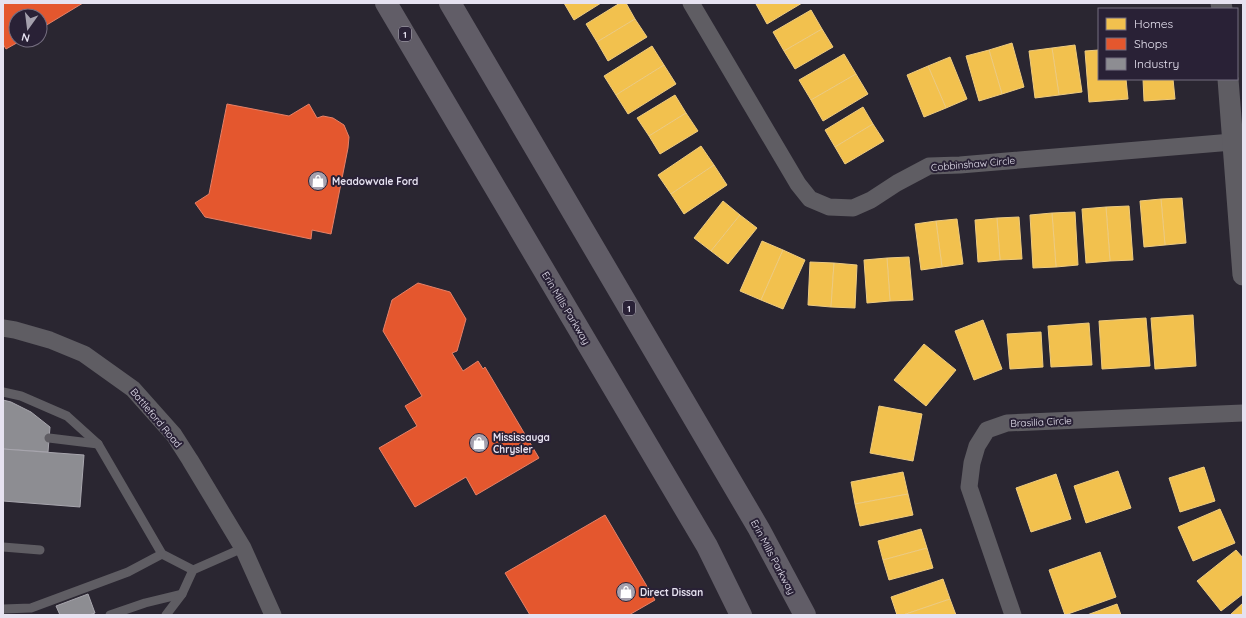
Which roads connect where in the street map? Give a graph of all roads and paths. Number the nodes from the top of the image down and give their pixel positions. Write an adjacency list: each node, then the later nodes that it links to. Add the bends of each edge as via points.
1 (386, 3): 23 (main road, Erin Mills Parkway / 1, via 707,546)
2 (450, 3): 24 (main road, Erin Mills Parkway / 1, via 759,529)
3 (691, 3): 5 (street, Cobbinshaw Circle, via 798,184 810,199 829,207 853,208 928,166)
4 (1228, 80): 5 (street)
5 (1232, 142): 6 (street)
6 (1241, 212): 7 (street)
7 (1243, 275)
8 (3, 328): 14 (street, Battleford Road, via 50,340 84,354 133,389 174,435)
9 (3, 392): 12 (lane, via 21,396 67,416)
10 (1243, 413): 25 (street, Brasilia Circle, via 1007,424 987,430 977,446 969,487)
11 (49, 438): 12 (lane)
12 (98, 444): 16 (lane)
13 (3, 547): 15 (lane)
14 (243, 548): 17 (lane); 22 (street, Battleford Road)
15 (40, 550)
16 (162, 554): 17 (lane); 19 (lane, via 128,572 31,608)
17 (193, 570): 18 (lane)
18 (182, 594): 20 (lane); 21 (lane)
19 (3, 609)
20 (110, 615)
21 (166, 615)
22 (273, 615)
23 (741, 615)
24 (805, 615)
25 (1013, 615)

